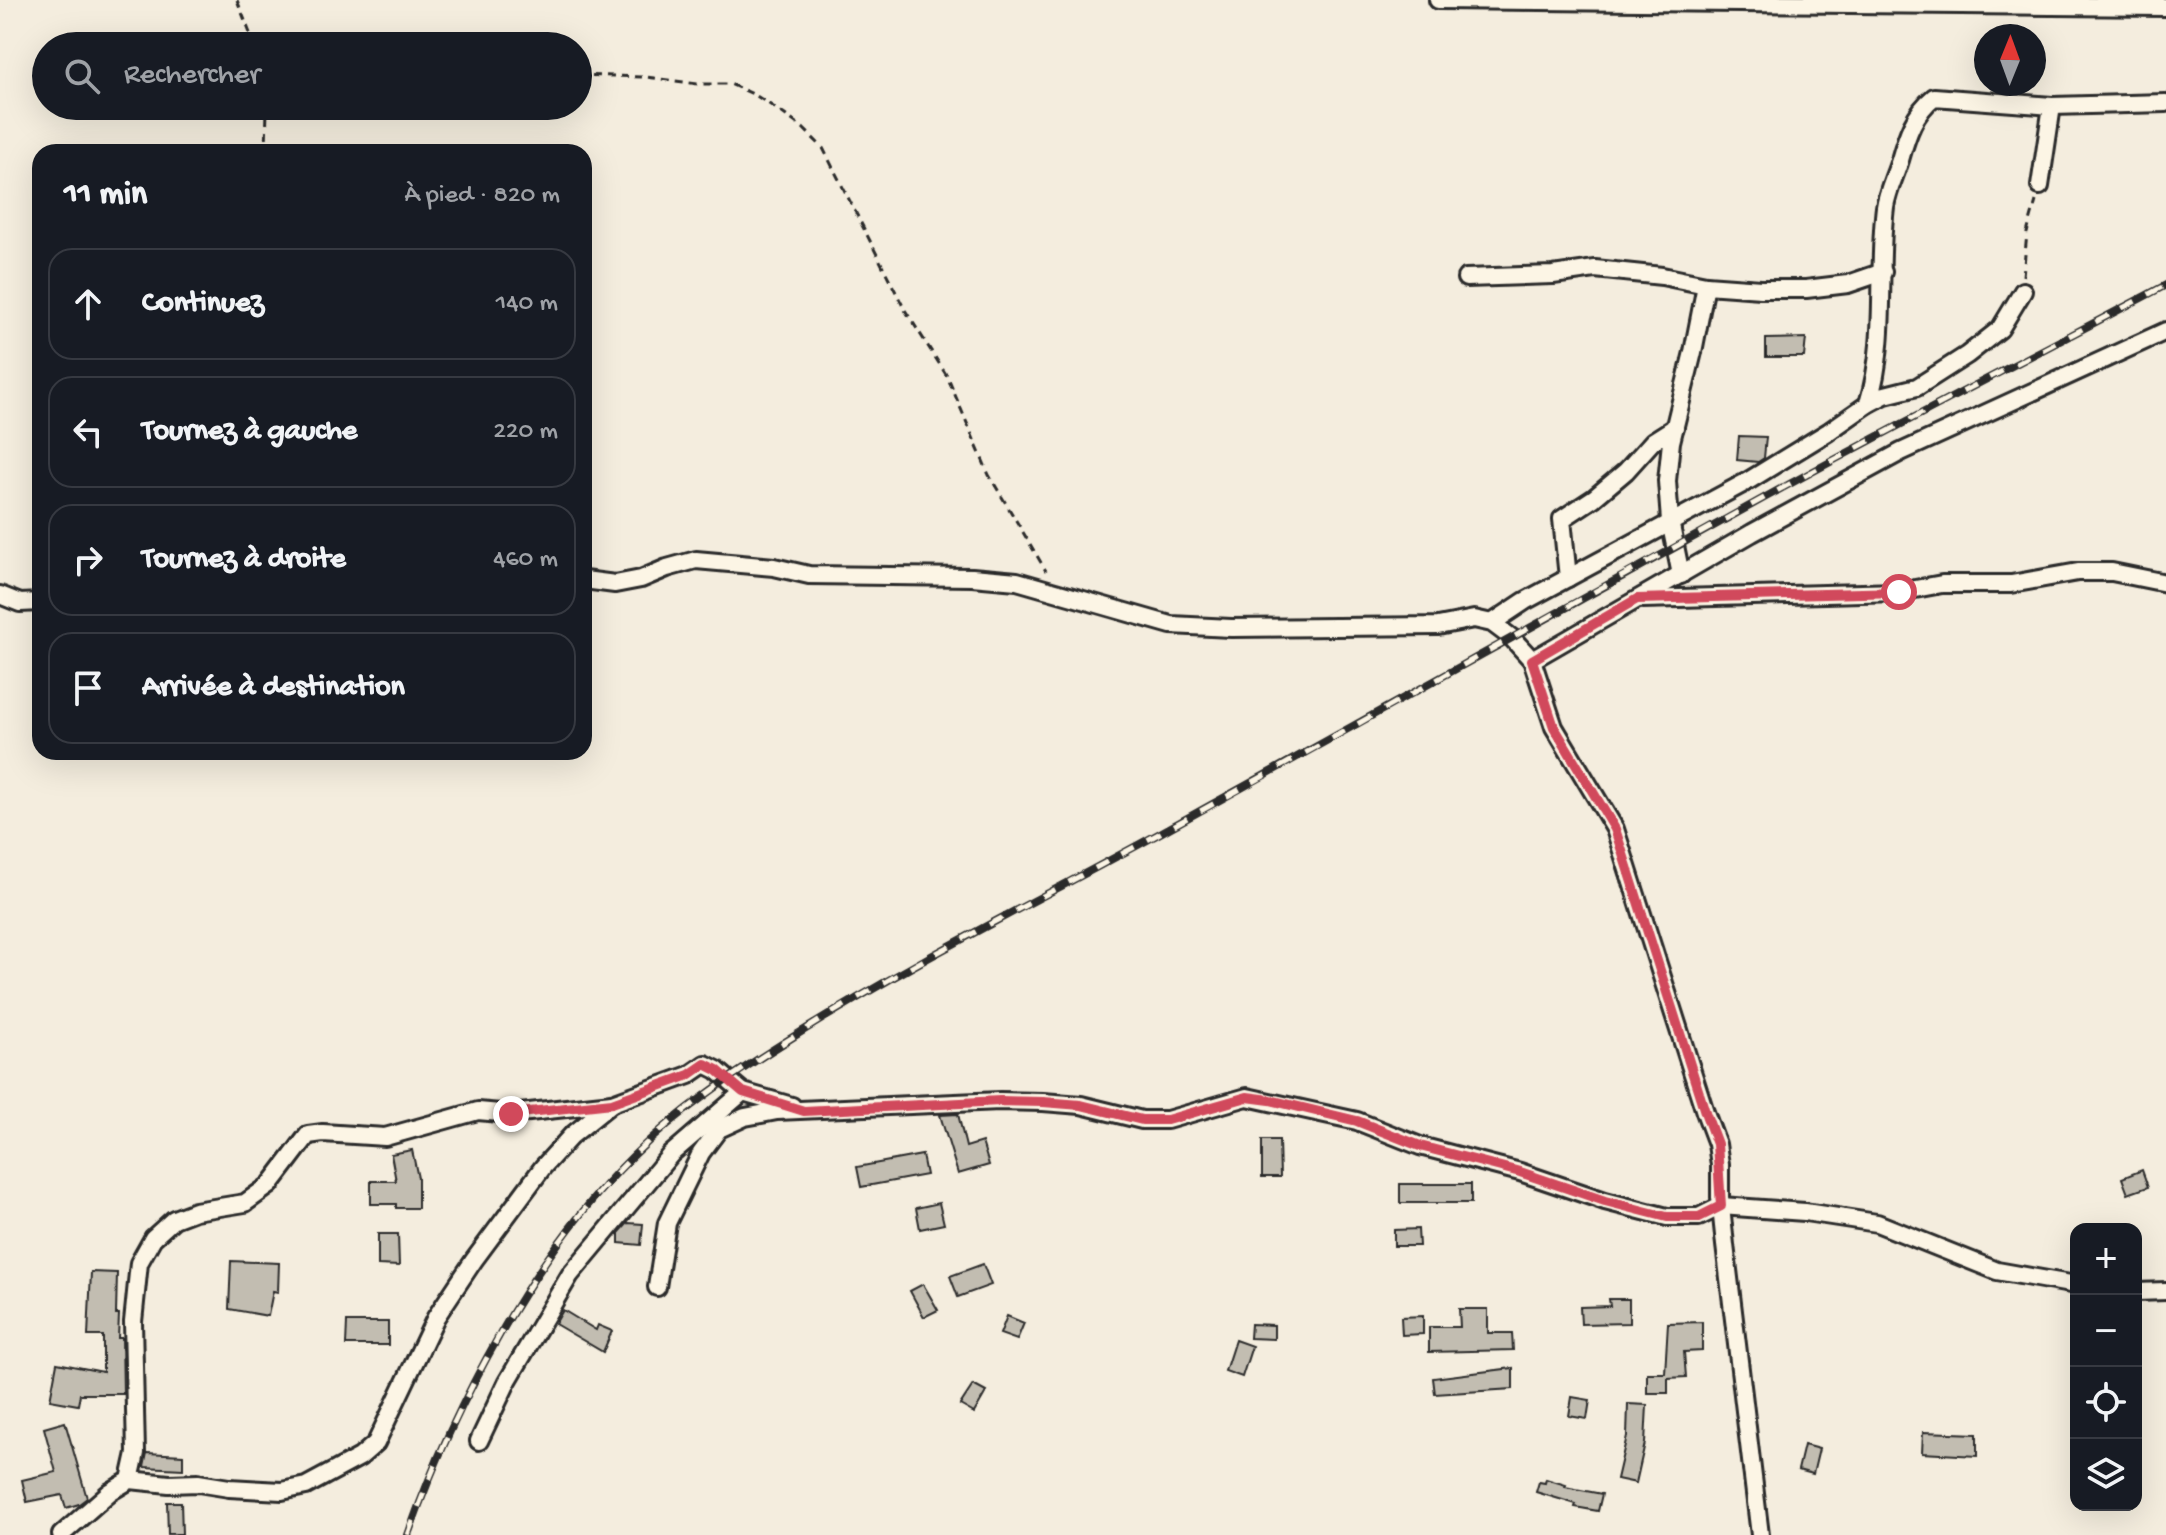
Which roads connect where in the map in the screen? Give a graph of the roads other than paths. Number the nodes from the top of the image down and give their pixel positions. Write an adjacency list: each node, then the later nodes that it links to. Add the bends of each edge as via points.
1 (1438, 0): 2 (street)
2 (2166, 7)
3 (2166, 103): 4 (street)
4 (2052, 106): 5 (street); 6 (street, via 1934,97 1920,108 1885,205)
5 (2040, 186)
6 (1883, 272): 8 (street, via 1848,284 1806,289); 11 (street)
7 (1466, 278): 8 (street, via 1595,269)
8 (1706, 285): 12 (street)
9 (2023, 291): 11 (street, via 2000,329 1967,355 1917,387)
10 (2166, 331): 14 (street, via 1901,452)
11 (1868, 404): 13 (street, via 1748,481)
12 (1675, 427): 13 (street, via 1667,481); 15 (street, via 1562,519)
13 (1670, 521): 14 (street); 15 (street)
14 (1681, 575): 19 (street)
15 (1568, 578): 21 (street)
16 (592, 581): 21 (street, via 641,579 696,560 809,575 1017,581 1171,625 1438,626 1474,619)
17 (2166, 583): 19 (street, via 2112,572 2078,572 2011,584 1942,584 1899,592)
18 (0, 595): 20 (street)
19 (1637, 599): 22 (street)
20 (32, 602)
21 (1492, 623): 22 (street)
22 (1532, 660): 26 (street, via 1554,727 1615,829 1717,1144)
23 (743, 1092): 24 (street, via 705,1064); 25 (street); 31 (street, via 671,1154 570,1275)
24 (612, 1103): 32 (street, via 543,1167 474,1260 436,1317 376,1443 360,1457 306,1486 282,1491); 32 (street, via 511,1114 478,1111 385,1137 308,1135 270,1185 245,1203 174,1219 153,1238 139,1263 133,1322 136,1453)
25 (804, 1111): 26 (street, via 1029,1101 1167,1120 1247,1097 1357,1121 1420,1146 1667,1217 1699,1217); 28 (street, via 745,1117 719,1129 701,1153 667,1223)
26 (1721, 1206): 27 (street, via 1877,1223 1997,1271); 34 (street)
27 (2070, 1284)
28 (657, 1287)
29 (2166, 1291): 30 (street)
30 (2142, 1292)
31 (479, 1441)
32 (130, 1480): 33 (street)
33 (61, 1535)
34 (1760, 1535)

